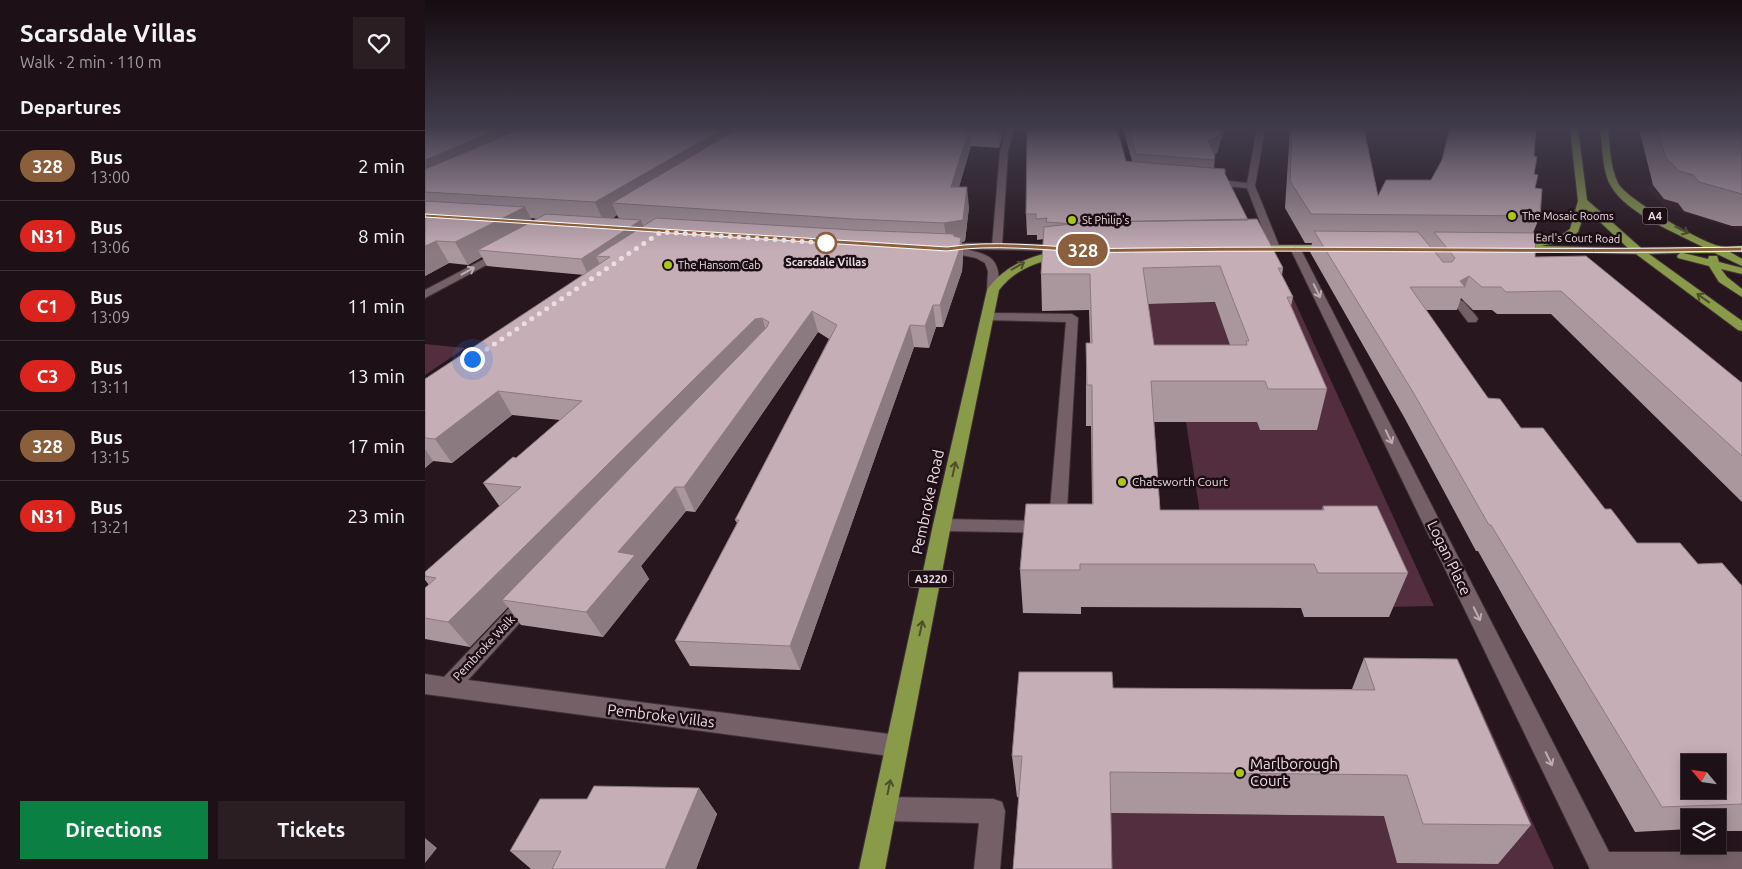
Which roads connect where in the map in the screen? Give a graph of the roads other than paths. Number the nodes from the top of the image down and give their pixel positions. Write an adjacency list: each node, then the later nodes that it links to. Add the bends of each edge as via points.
1 (1003, 170): 9 (street)
2 (1254, 170): 6 (street)
3 (1579, 170): 7 (highway)
4 (1611, 170): 16 (highway, A4, one-way to 16, via 1614,185 1623,195 1660,219)
5 (1205, 182): 6 (street)
6 (1251, 186): 11 (street)
7 (1583, 201): 19 (highway); 19 (highway, Earl's Court Road, via 1579,224 1570,234 1507,249)
8 (516, 245): 24 (street, one-way to 8)
9 (997, 246): 15 (street); 18 (street)
10 (1237, 248): 11 (highway)
11 (1275, 248): 12 (highway)
12 (1295, 248): 13 (highway); 36 (street, Logan Place, one-way to 36)
13 (1342, 248)
14 (932, 249): 15 (street)
15 (947, 249): 23 (street, Pembroke Road, via 979,256 993,264)
16 (1719, 249): 17 (highway, Earl's Court Road); 19 (highway, Earl's Court Road); 20 (highway); 21 (highway, A4)
17 (1742, 249)
18 (1071, 250): 23 (highway, Pembroke Road / A3220, one-way to 18, via 1010,270 1024,262)
19 (1638, 251): 20 (highway); 29 (highway, one-way to 19)
20 (1713, 262): 22 (highway); 25 (highway, via 1720,276)
21 (1742, 263)
22 (1742, 271)
23 (993, 290): 27 (highway, Pembroke Road / A3220)
24 (425, 294)
25 (1742, 294)
26 (1460, 304): 28 (street)
27 (987, 317): 30 (highway, Pembroke Road / A3220, one-way to 27); 30 (street, via 1072,318 1057,527)
28 (1472, 319)
29 (1742, 327)
30 (942, 525): 33 (highway, Pembroke Road / A3220, one-way to 30)
31 (542, 586): 32 (street, Pembroke Walk)
32 (436, 686): 33 (street, Pembroke Villas)
33 (897, 746): 34 (highway, Pembroke Road / A3220, one-way to 33)
34 (884, 809): 37 (highway, Pembroke Road / A3220); 38 (street, via 993,811)
35 (1742, 865): 36 (street)
36 (1603, 867)
37 (872, 869)
38 (987, 869)

